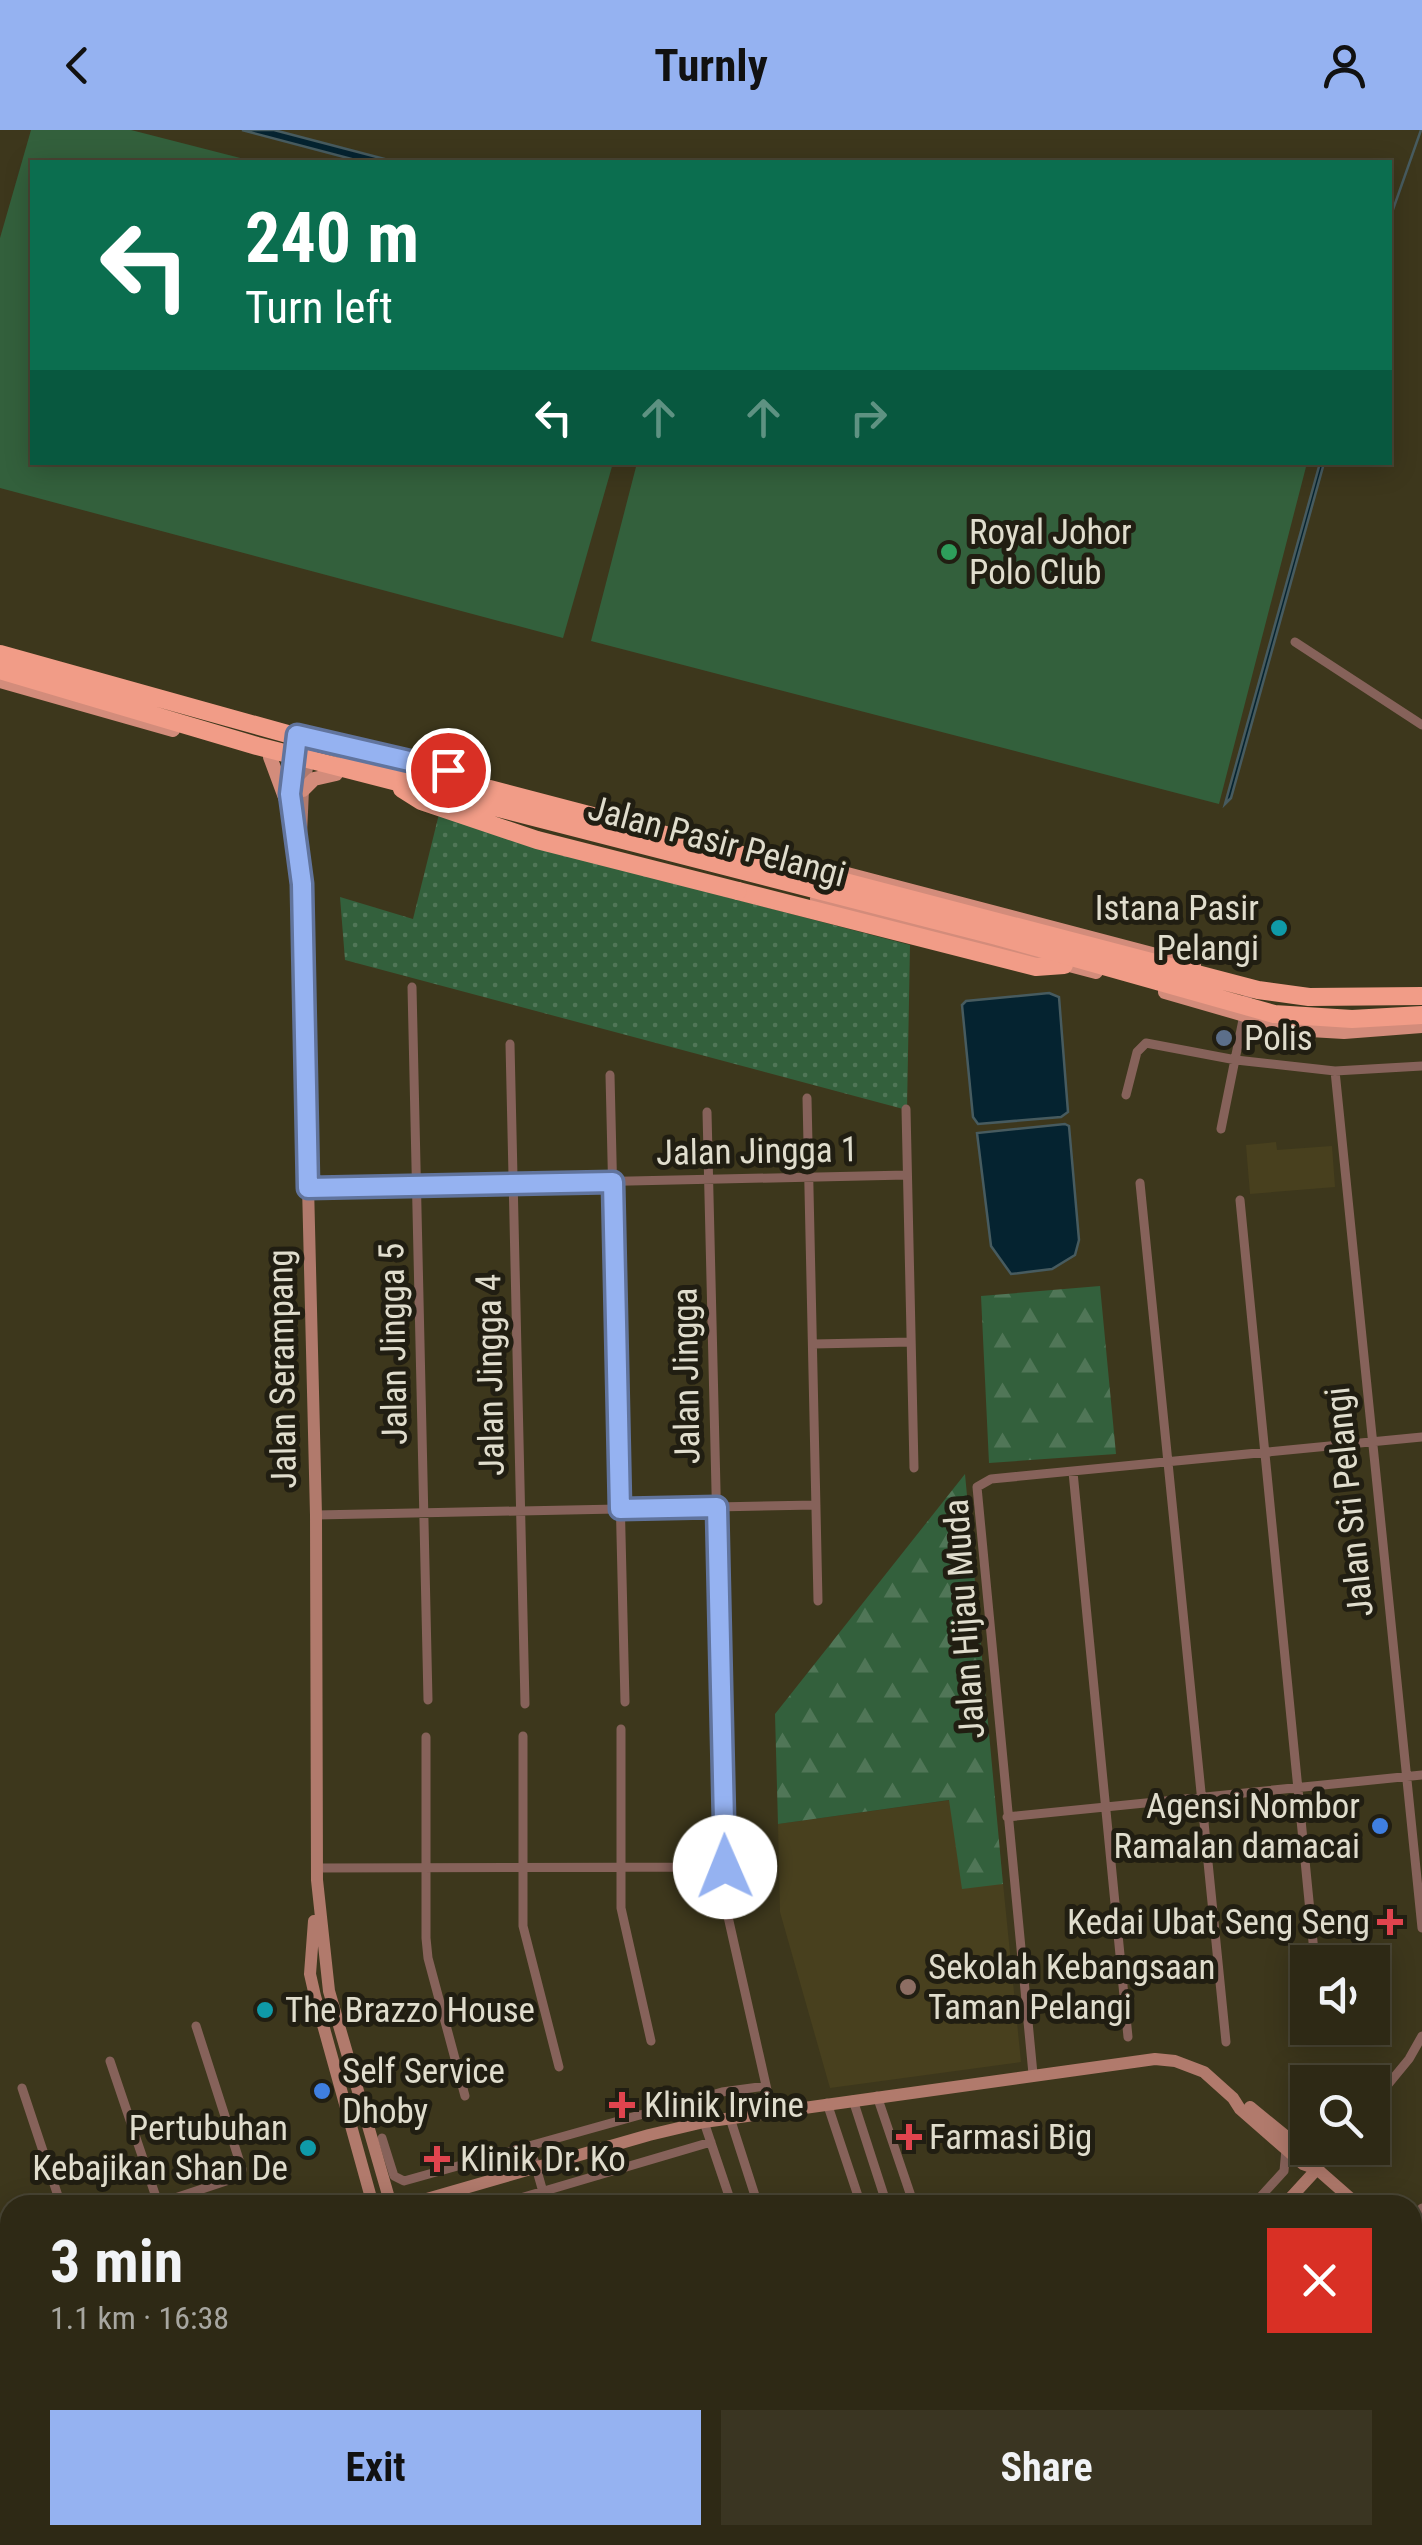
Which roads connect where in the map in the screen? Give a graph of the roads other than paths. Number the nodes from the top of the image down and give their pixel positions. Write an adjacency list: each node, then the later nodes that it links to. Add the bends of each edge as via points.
1 (1294, 642): 5 (street)
2 (0, 651): 6 (main road, Jalan Pasir Pelangi); 18 (highway, bridge, via 406,767 1258,990 1310,997)
3 (0, 670): 11 (highway, bridge)
4 (0, 681): 8 (main road, Jalan Pasir Pelangi)
5 (1422, 724)
6 (297, 735): 7 (main road, Jalan Pasir Pelangi); 9 (main road, Jalan Serampang)
7 (313, 739): 9 (main road, Jalan Serampang); 16 (main road, Jalan Pasir Pelangi)
8 (270, 757): 9 (main road, Jalan Pasir Pelangi); 13 (main road)
9 (299, 764): 10 (main road, Jalan Pasir Pelangi); 12 (main road, Jalan Serampang); 13 (main road, Jalan Serampang, via 290,794)
10 (336, 774): 12 (main road); 15 (main road, Jalan Pasir Pelangi)
11 (389, 781): 15 (highway, bridge, via 421,801 538,840 1036,967); 20 (highway, bridge, via 1289,1017)
12 (303, 790): 14 (main road, Jalan Serampang)
13 (292, 819): 14 (main road, Jalan Serampang)
14 (300, 856): 39 (main road, Jalan Serampang)
15 (1064, 965): 19 (main road, Jalan Pasir Pelangi)
16 (1252, 980): 18 (main road, Jalan Pasir Pelangi, via 1330,992); 19 (street)
17 (412, 986): 38 (street, Jalan Jingga 5)
18 (1422, 992)
19 (1244, 1015): 21 (main road, Jalan Pasir Pelangi, via 1319,1032); 23 (street)
20 (1422, 1015)
21 (1422, 1026)
22 (510, 1044): 36 (street, Jalan Jingga 4)
23 (1236, 1060): 25 (street); 27 (street, via 1146,1042); 31 (street)
24 (1422, 1066): 25 (street)
25 (1334, 1071): 44 (street, Jalan Sri Pelangi)
26 (610, 1076): 35 (street)
27 (1126, 1096)
28 (807, 1098): 33 (street)
29 (906, 1109): 32 (street, Jalan Jingga 1)
30 (708, 1112): 34 (street, Jalan Jingga)
31 (1220, 1130)
32 (907, 1175): 33 (street, Jalan Jingga 1); 41 (street, Jalan Jingga 1)
33 (809, 1177): 34 (street, Jalan Jingga 1); 42 (street)
34 (709, 1179): 35 (street, Jalan Jingga 1); 50 (street, Jalan Jingga)
35 (613, 1182): 36 (street, Jalan Jingga 1); 51 (street)
36 (514, 1183): 38 (street, Jalan Jingga 1); 52 (street, Jalan Jingga 4)
37 (1140, 1183): 46 (street)
38 (416, 1186): 39 (street, Jalan Jingga 1); 53 (street, Jalan Jingga 5)
39 (308, 1188): 54 (main road, Jalan Serampang)
40 (1240, 1200): 45 (street)
41 (911, 1342): 42 (street); 47 (street, Jalan Jingga 1)
42 (812, 1344): 49 (street)
43 (1422, 1437): 44 (street, Jalan Hijau Muda)
44 (1373, 1442): 45 (street, Jalan Hijau Muda); 63 (street, Jalan Sri Pelangi)
45 (1266, 1452): 46 (street, Jalan Hijau Muda); 64 (street)
46 (1170, 1462): 48 (street, Jalan Hijau Muda); 65 (street)
47 (914, 1468)
48 (1073, 1472): 66 (street); 67 (street, Jalan Hijau Muda, via 991,1479 976,1491)
49 (816, 1505): 50 (street); 55 (street)
50 (717, 1507): 51 (street); 68 (street, Jalan Jingga)
51 (620, 1509): 52 (street); 57 (street)
52 (521, 1511): 53 (street); 58 (street, Jalan Jingga 4)
53 (424, 1513): 54 (street); 56 (street, Jalan Jingga 5)
54 (316, 1516): 72 (main road, Jalan Serampang)
55 (818, 1601)
56 (428, 1700)
57 (624, 1702)
58 (526, 1704)
59 (621, 1729): 69 (street)
60 (523, 1736): 70 (street)
61 (426, 1738): 71 (street)
62 (1422, 1776): 63 (street)
63 (1406, 1777): 64 (street); 73 (street, Jalan Sri Pelangi)
64 (1298, 1789): 65 (street); 74 (street)
65 (1202, 1798): 66 (street); 79 (street)
66 (1106, 1808): 67 (street); 77 (street)
67 (1007, 1817): 82 (street, Jalan Hijau Muda)
68 (725, 1867): 69 (street); 84 (street, Jalan Jingga, via 723,1904)
69 (620, 1868): 70 (street); 78 (street, via 624,1933)
70 (524, 1869): 71 (street); 81 (street, via 526,1940)
71 (426, 1870): 72 (street); 86 (street, via 428,1958)
72 (317, 1874): 107 (main road, Jalan Serampang, via 310,1974); 108 (main road, Jalan Serampang, via 328,1991)
73 (1422, 1928)
74 (1314, 1945)
75 (196, 2026): 106 (street, via 241,2176)
76 (1422, 2036): 83 (street)
77 (1128, 2037)
78 (651, 2040)
79 (1226, 2042)
80 (110, 2061): 105 (street)
81 (559, 2067)
82 (1033, 2074): 87 (main road); 88 (main road, via 1130,2060 1174,2061 1204,2072)
83 (1390, 2083)
84 (766, 2086): 91 (street, Jalan Jingga); 92 (street)
85 (22, 2088): 104 (street)
86 (465, 2096)
87 (877, 2096): 89 (main road); 115 (street)
88 (1232, 2098): 99 (main road); 102 (main road, via 1278,2129)
89 (853, 2100): 90 (main road); 114 (street)
90 (827, 2104): 91 (main road); 113 (street)
91 (772, 2112): 93 (main road)
92 (642, 2113): 95 (street); 98 (street)
93 (730, 2118): 94 (main road); 112 (street)
94 (704, 2122): 95 (main road); 97 (street)
95 (649, 2135): 101 (main road)
96 (382, 2138): 98 (street, via 394,2176 404,2181)
97 (711, 2142): 103 (street); 111 (street)
98 (530, 2146): 101 (street)
99 (1286, 2149): 102 (main road); 116 (street, via 1284,2171)
100 (1320, 2165): 102 (street)
101 (536, 2168): 103 (street); 109 (main road)
102 (1317, 2169): 117 (main road); 118 (main road)
103 (543, 2192): 110 (street)
104 (58, 2195)
105 (153, 2195)
106 (183, 2195)
107 (369, 2195)
108 (388, 2195)
109 (441, 2195)
110 (532, 2195)
111 (729, 2195)
112 (755, 2195)
113 (858, 2195)
114 (885, 2195)
115 (911, 2195)
116 (1261, 2195)
117 (1293, 2195)
118 (1347, 2195)

